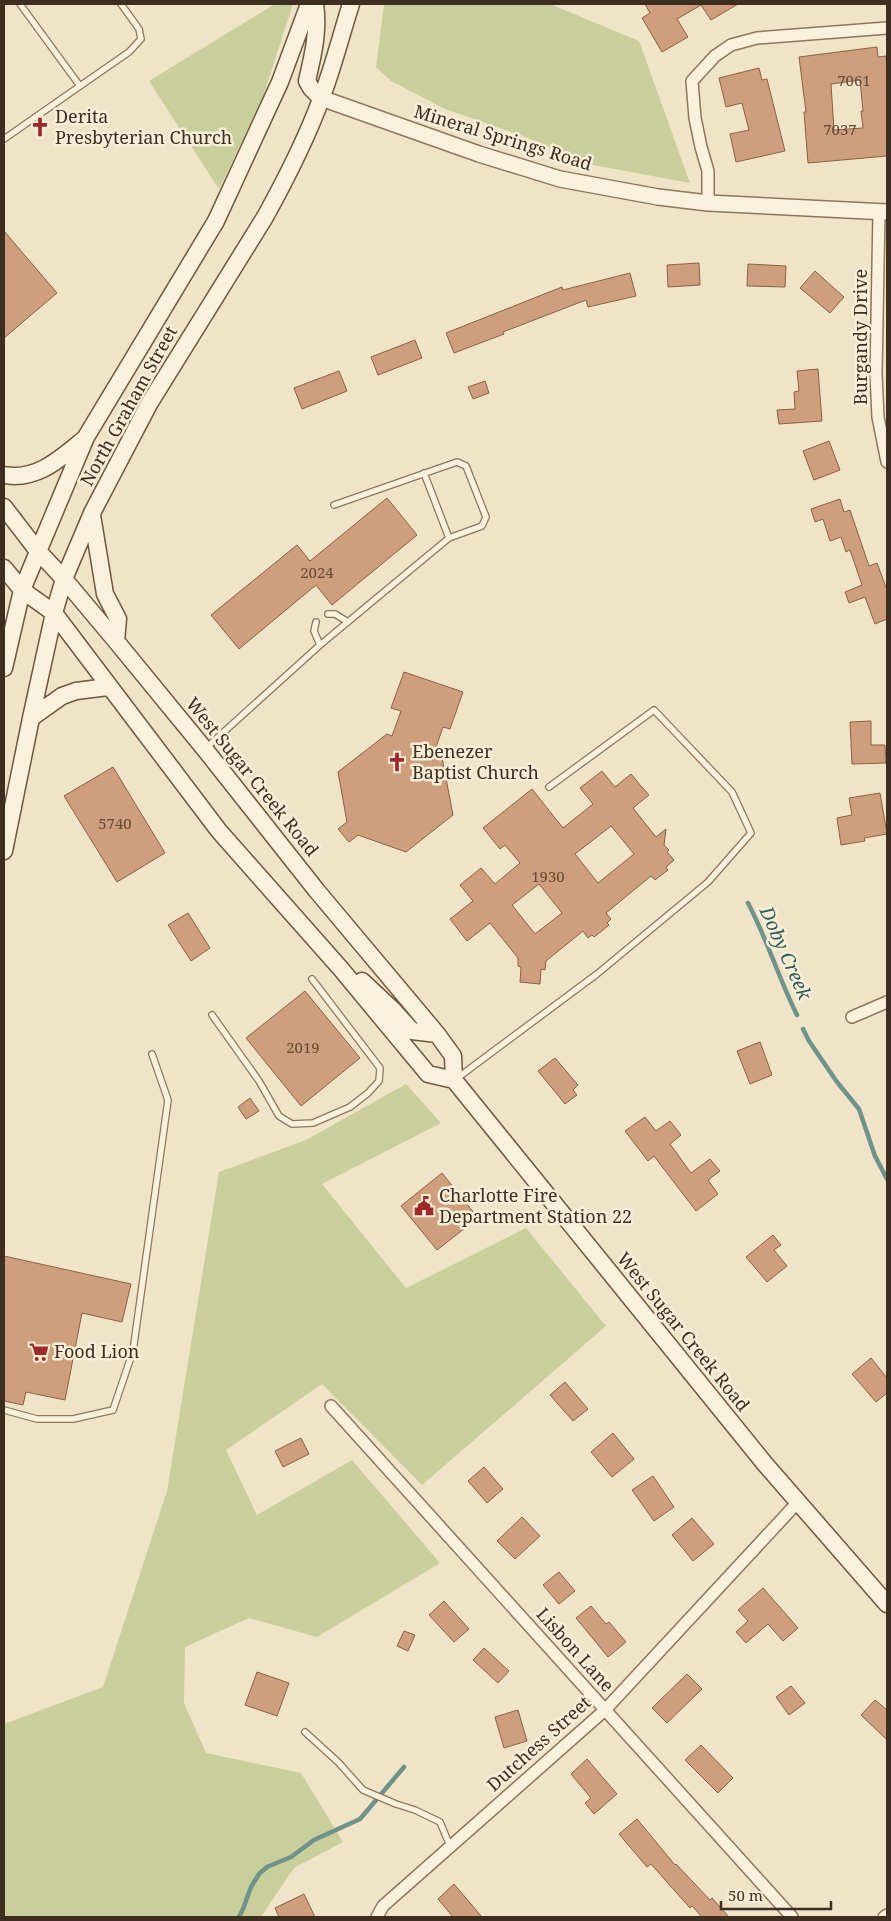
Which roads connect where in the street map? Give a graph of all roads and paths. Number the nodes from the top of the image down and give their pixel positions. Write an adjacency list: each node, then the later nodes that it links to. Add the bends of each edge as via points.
1 (20, 4): 7 (lane)
2 (121, 4): 7 (lane, via 139,29 141,39 129,52)
3 (309, 4): 12 (main road, North Graham Street, via 280,82 216,221)
4 (315, 4): 8 (main road, via 318,22 307,81)
5 (351, 4): 8 (main road, North Graham Street)
6 (887, 28): 10 (street, via 757,38 732,45 715,56 692,80 695,118 708,171)
7 (80, 86): 9 (lane)
8 (322, 98): 10 (street, Mineral Springs Road, via 560,179); 18 (main road, North Graham Street, via 274,200 149,404)
9 (4, 139)
10 (708, 203): 11 (street, Mineral Springs Road)
11 (883, 212): 13 (street, Burgandy Drive, via 876,374 878,416)
12 (86, 437): 15 (main road, via 63,457 36,473); 20 (main road, North Graham Street)
13 (887, 462)
14 (424, 473): 16 (lane); 19 (lane); 19 (lane, via 456,462 466,466 486,517 482,526)
15 (4, 476)
16 (334, 505)
17 (4, 506): 20 (main road, West Sugar Creek Road)
18 (92, 513): 22 (main road, North Graham Street); 28 (main road, via 105,594 118,619)
19 (449, 538): 27 (lane)
20 (37, 550): 22 (main road, West Sugar Creek Road); 23 (main road, North Graham Street)
21 (4, 568): 23 (main road)
22 (64, 579): 24 (main road, North Graham Street); 28 (main road, West Sugar Creek Road)
23 (22, 590): 24 (main road); 30 (main road, North Graham Street)
24 (54, 613): 31 (main road); 32 (main road, North Graham Street)
25 (328, 614): 27 (lane, via 335,614)
26 (316, 622): 29 (lane, via 314,631)
27 (348, 622): 29 (lane)
28 (116, 641): 33 (main road, West Sugar Creek Road)
29 (320, 645): 33 (lane)
30 (4, 668)
31 (108, 687): 32 (main road, via 76,690); 36 (main road, via 220,831)
32 (31, 718): 35 (main road, North Graham Street)
33 (205, 749): 41 (main road, West Sugar Creek Road)
34 (549, 787): 43 (lane, via 654,710 732,792 751,833 708,882 597,974)
35 (4, 851)
36 (341, 969): 41 (main road, via 366,984 412,1031); 43 (main road, via 428,1074)
37 (312, 979): 39 (lane, via 380,1068 379,1081 368,1093 350,1107 313,1122 292,1124 279,1116 259,1081)
38 (887, 1002): 40 (street)
39 (212, 1015)
40 (852, 1017)
41 (437, 1034): 43 (main road, West Sugar Creek Road, via 453,1056)
42 (152, 1054): 45 (lane, via 168,1100 133,1351 112,1410 73,1419 37,1419)
43 (454, 1080): 46 (main road, West Sugar Creek Road)
44 (331, 1406): 48 (street, Lisbon Lane)
45 (4, 1410)
46 (798, 1502): 47 (main road, West Sugar Creek Road); 48 (street, Dutchess Street)
47 (887, 1604)
48 (605, 1710): 50 (street, Dutchess Street); 53 (street, Lisbon Lane)
49 (305, 1732): 50 (lane, via 364,1790 440,1822)
50 (450, 1846): 52 (street, Dutchess Street, via 383,1906)
51 (887, 1915): 54 (street)
52 (378, 1916)
53 (792, 1917)
54 (884, 1917)

